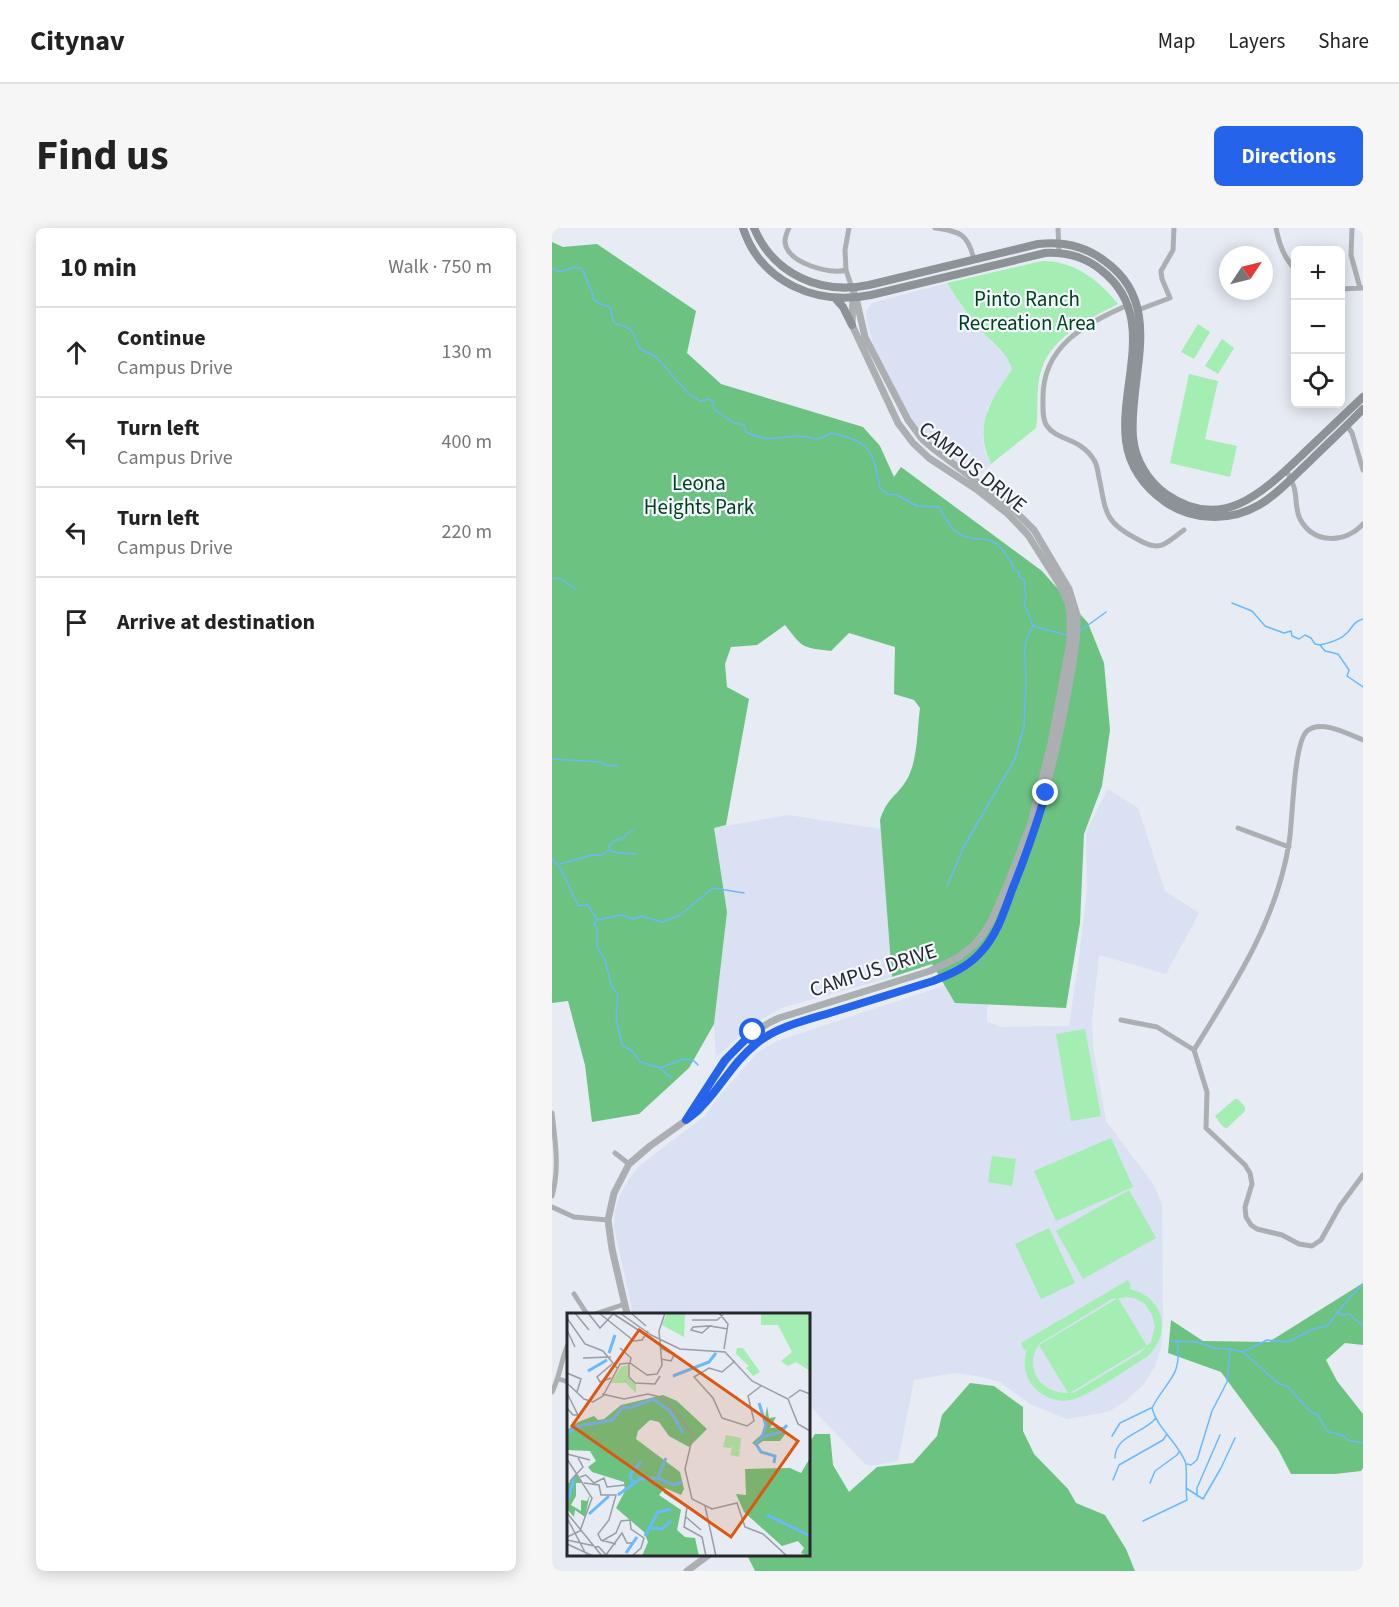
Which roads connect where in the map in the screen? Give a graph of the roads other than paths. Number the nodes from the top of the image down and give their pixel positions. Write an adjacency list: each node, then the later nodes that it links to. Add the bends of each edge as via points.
1 (743, 228): 18 (main road, via 760,260 783,281 802,291)
2 (754, 228): 15 (main road, via 768,253 789,272 816,285)
3 (789, 228): 14 (street, via 785,242 794,256 830,271)
4 (849, 228): 14 (street)
5 (935, 228): 12 (street, via 960,233 968,240)
6 (1058, 228): 10 (street)
7 (1174, 228): 21 (street, via 1173,250 1161,271 1170,298)
8 (1276, 228): 13 (street, via 1278,241)
9 (1352, 228): 16 (street, via 1351,255)
10 (1059, 243): 11 (street); 12 (main road, via 1038,244); 21 (main road, via 1087,250 1111,265 1128,286)
11 (1059, 253): 19 (main road, via 1029,256); 20 (main road, via 1098,267 1116,283)
12 (974, 260): 15 (main road)
13 (1291, 264)
14 (846, 270): 15 (street)
15 (852, 288): 19 (street, CAMPUS DRIVE)
16 (1361, 288): 17 (street)
17 (1345, 289)
18 (835, 298): 19 (main road); 22 (main road)
19 (854, 298): 22 (street, CAMPUS DRIVE); 32 (street, CAMPUS DRIVE, via 865,337 914,429 1025,520)
20 (1128, 305): 29 (main road, via 1133,341 1126,442 1136,471 1156,495 1185,512 1218,517 1247,511); 31 (street, via 1081,328 1053,359 1044,378 1044,419 1053,432 1077,442 1095,462 1107,515 1120,531 1151,547 1162,545)
21 (1138, 310): 27 (main road, via 1141,325 1133,440 1150,479 1166,494 1187,505 1217,509 1255,497)
22 (852, 325): 32 (street, CAMPUS DRIVE, via 904,433 928,458 1020,525)
23 (1363, 397): 25 (main road)
24 (1363, 409): 26 (main road)
25 (1341, 418): 26 (street); 27 (main road)
26 (1347, 425): 28 (street); 29 (main road)
27 (1286, 470): 29 (street)
28 (1363, 470)
29 (1290, 479): 30 (street, via 1300,520 1312,532 1340,538)
30 (1363, 524)
31 (1185, 530)
32 (1066, 591): 40 (street, CAMPUS DRIVE, via 1071,629 1069,667 1047,762 1031,823 991,921 975,944 923,974 765,1024 725,1060 686,1120)
33 (1363, 740): 35 (street, via 1319,726 1305,733 1298,750)
34 (1238, 828): 35 (street)
35 (1289, 847): 37 (street, via 1256,946)
36 (1121, 1020): 37 (street, via 1157,1027)
37 (1194, 1050): 41 (street, via 1207,1092 1206,1128 1248,1170 1252,1184 1245,1208 1251,1225 1299,1244 1316,1244)
38 (552, 1113): 42 (street, via 556,1182)
39 (615, 1153): 40 (street)
40 (629, 1164): 44 (street, CAMPUS DRIVE, via 614,1193)
41 (1363, 1175)
42 (552, 1196)
43 (552, 1207): 44 (street, via 574,1217)
44 (608, 1220): 46 (street, CAMPUS DRIVE)
45 (574, 1294): 47 (street)
46 (625, 1304): 48 (street); 49 (street, CAMPUS DRIVE)
47 (585, 1313)
48 (598, 1313)
49 (627, 1313)
50 (567, 1347): 51 (street)
51 (559, 1379): 52 (street); 53 (street)
52 (567, 1382)
53 (552, 1392)
54 (707, 1556): 55 (street)
55 (687, 1571)

